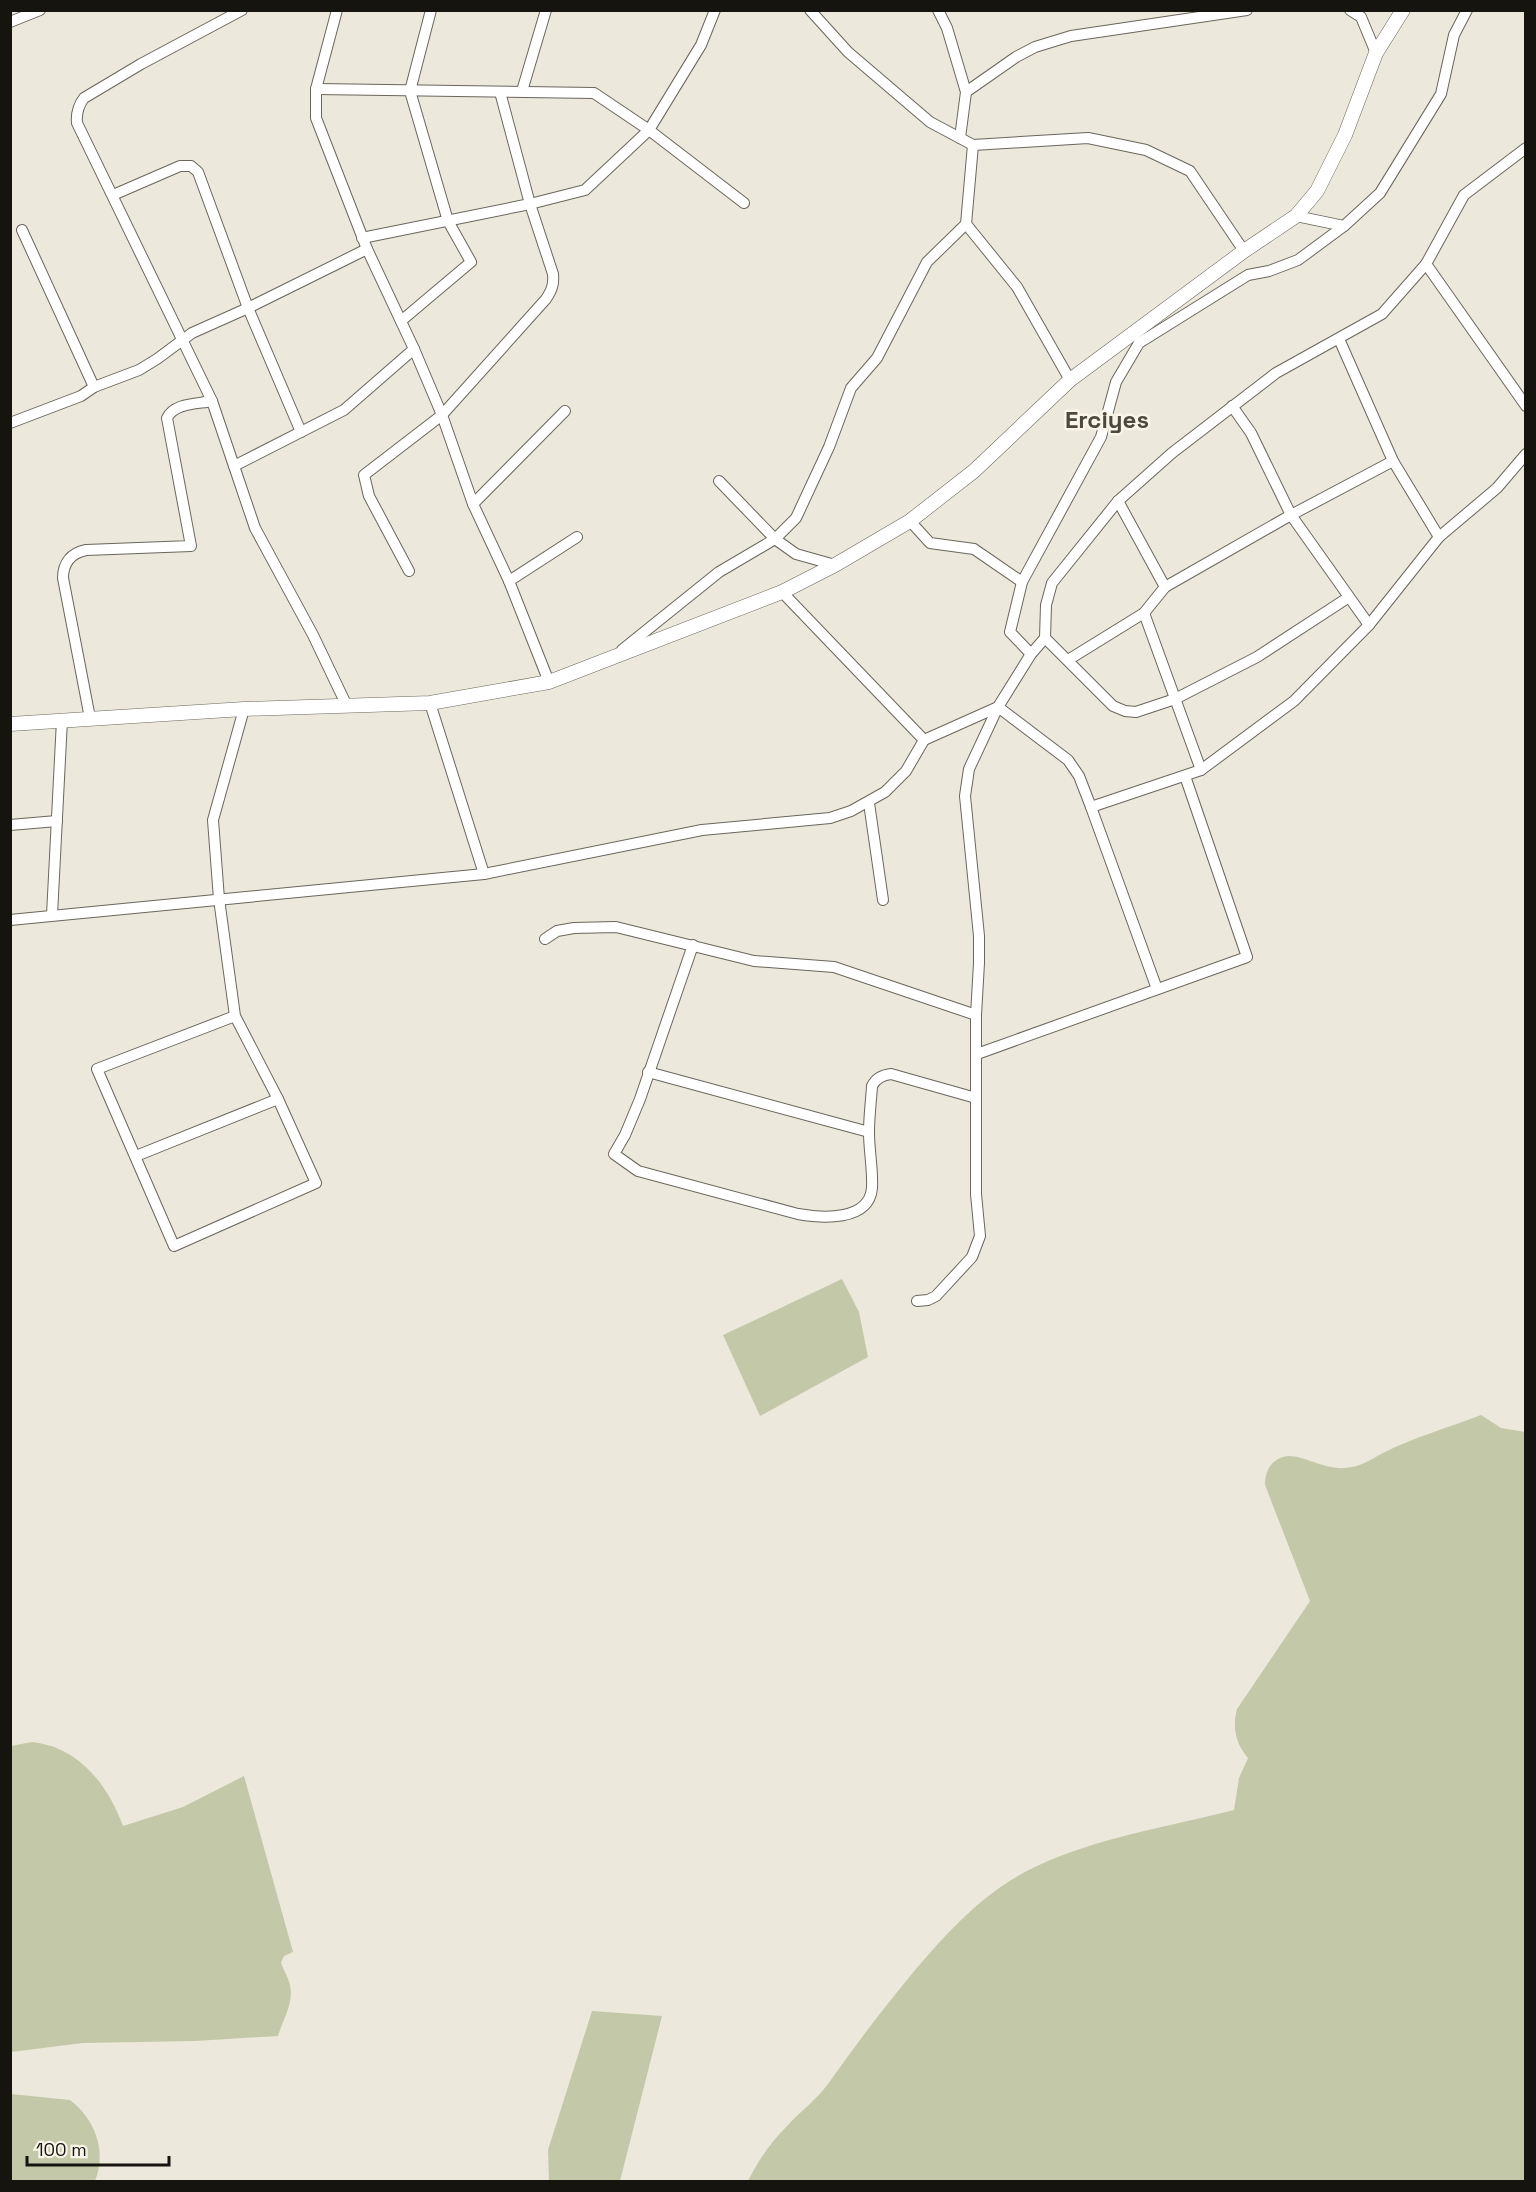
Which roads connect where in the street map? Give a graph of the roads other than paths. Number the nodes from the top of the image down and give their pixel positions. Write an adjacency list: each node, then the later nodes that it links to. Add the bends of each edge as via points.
1 (40, 10): 13 (street)
2 (242, 10): 24 (street, via 141,64 80,103 78,123)
3 (337, 10): 15 (street)
4 (431, 10): 16 (street)
5 (546, 10): 17 (street)
6 (716, 10): 20 (street, via 701,45)
7 (810, 10): 21 (street, via 848,52 930,122)
8 (938, 10): 19 (street)
9 (1246, 10): 19 (street, via 1062,39 1035,47)
10 (1350, 10): 14 (street, via 1361,17)
11 (1403, 10): 14 (street)
12 (1467, 10): 30 (street, via 1454,36 1441,94 1380,193)
13 (10, 22)
14 (1376, 53): 27 (street, via 1345,135 1317,191)
15 (316, 89): 16 (street); 32 (street, via 316,118)
16 (410, 90): 18 (street); 28 (street)
17 (522, 91): 18 (street); 20 (street, via 594,93)
18 (500, 92): 26 (street)
19 (966, 92): 21 (street)
20 (649, 130): 25 (street); 26 (street, via 585,190)
21 (960, 138): 22 (street)
22 (973, 145): 29 (street); 34 (street, via 1088,138 1146,150 1190,171)
23 (1526, 148): 35 (street, via 1464,195)
24 (113, 195): 36 (street, via 180,166 194,168); 39 (street)
25 (744, 203)
26 (530, 204): 28 (street); 48 (street, via 553,274 551,291)
27 (1296, 216): 30 (street); 34 (street)
28 (448, 221): 32 (street); 37 (street, via 471,262)
29 (966, 224): 42 (street, via 1017,287); 61 (street, via 927,262 877,358 851,388 796,518)
30 (1344, 226): 38 (street, via 1298,260 1248,275)
31 (22, 230): 43 (street)
32 (362, 238): 33 (street)
33 (367, 249): 36 (street); 37 (street)
34 (1245, 252): 38 (street)
35 (1426, 264): 40 (street, via 1382,314); 46 (street)
36 (248, 308): 39 (street); 50 (street)
37 (401, 321): 41 (street)
38 (1137, 337): 42 (street); 65 (street, via 1116,382 1101,437)
39 (183, 339): 43 (street, via 139,370); 44 (street)
40 (1339, 339): 45 (street, via 1276,373); 52 (street)
41 (414, 349): 48 (street); 50 (street, via 344,410)
42 (1070, 380): 58 (street, via 974,471)
43 (94, 387): 49 (street, via 81,396)
44 (212, 401): 53 (street); 81 (street, via 177,408 167,418 191,546 87,550 73,555 65,564 63,578)
45 (1232, 406): 55 (street); 57 (street, via 1251,433)
46 (1526, 406)
47 (566, 411): 56 (street)
48 (442, 415): 56 (street); 63 (street, via 364,475 369,496)
49 (10, 423)
50 (300, 432): 53 (street)
51 (1526, 454): 60 (street, via 1497,488)
52 (1393, 461): 57 (street); 60 (street)
53 (234, 466): 78 (street, via 255,528)
54 (718, 481): 61 (street)
55 (1118, 501): 66 (street); 71 (street, via 1052,583 1046,605)
56 (473, 504): 64 (street)
57 (1291, 515): 66 (street); 68 (street)
58 (910, 521): 62 (street); 65 (street, via 930,543 974,549)
59 (577, 537): 64 (street)
60 (1439, 537): 70 (street)
61 (775, 539): 62 (street, via 796,554); 73 (street, via 719,572)
62 (835, 565): 67 (street)
63 (409, 572)
64 (509, 581): 75 (street)
65 (1022, 582): 72 (street, via 1010,632)
66 (1165, 587): 69 (street)
67 (782, 592): 73 (street); 84 (street)
68 (1349, 597): 70 (street); 76 (street, via 1257,657)
69 (1144, 613): 74 (street); 76 (street)
70 (1369, 625): 85 (street, via 1294,701)
71 (1045, 638): 72 (street); 74 (street)
72 (1031, 654): 79 (street)
73 (615, 656): 75 (street)
74 (1068, 660): 76 (street, via 1118,709 1141,711)
75 (549, 682): 77 (street)
76 (1175, 699): 85 (street)
77 (430, 703): 78 (street); 91 (street)
78 (346, 704): 80 (street)
79 (998, 707): 84 (street); 88 (street, via 1068,760); 99 (street, via 966,781 979,936)
80 (244, 709): 81 (street); 92 (street, via 213,820)
81 (90, 718): 82 (street)
82 (62, 720): 83 (street); 89 (street)
83 (10, 724)
84 (924, 740): 87 (street, via 906,771)
85 (1200, 770): 86 (street)
86 (1185, 776): 88 (street); 98 (street, via 1247,957)
87 (869, 803): 91 (street, via 830,818 702,830); 93 (street)
88 (1091, 807): 98 (street)
89 (57, 821): 90 (street); 94 (street)
90 (10, 825)
91 (484, 874): 92 (street)
92 (219, 899): 94 (street); 100 (street)
93 (883, 900)
94 (52, 915): 95 (street)
95 (10, 920)
96 (544, 939): 97 (street, via 557,931 574,928 616,927)
97 (693, 945): 99 (street, via 754,961 842,969); 102 (street)
98 (1157, 989): 101 (street)
99 (976, 1015): 101 (street)
100 (235, 1016): 104 (street); 106 (street, via 97,1069)
101 (977, 1054): 103 (street)
102 (648, 1072): 105 (street); 105 (street, via 634,1115 614,1154 638,1171 798,1214 841,1216 861,1208 872,1189)
103 (976, 1098): 105 (street, via 891,1074 883,1076 872,1086); 107 (street, via 978,1243 966,1264 936,1296)
104 (278, 1099): 106 (street); 106 (street, via 316,1183 174,1246)
105 (869, 1132)
106 (136, 1156)
107 (916, 1301)

